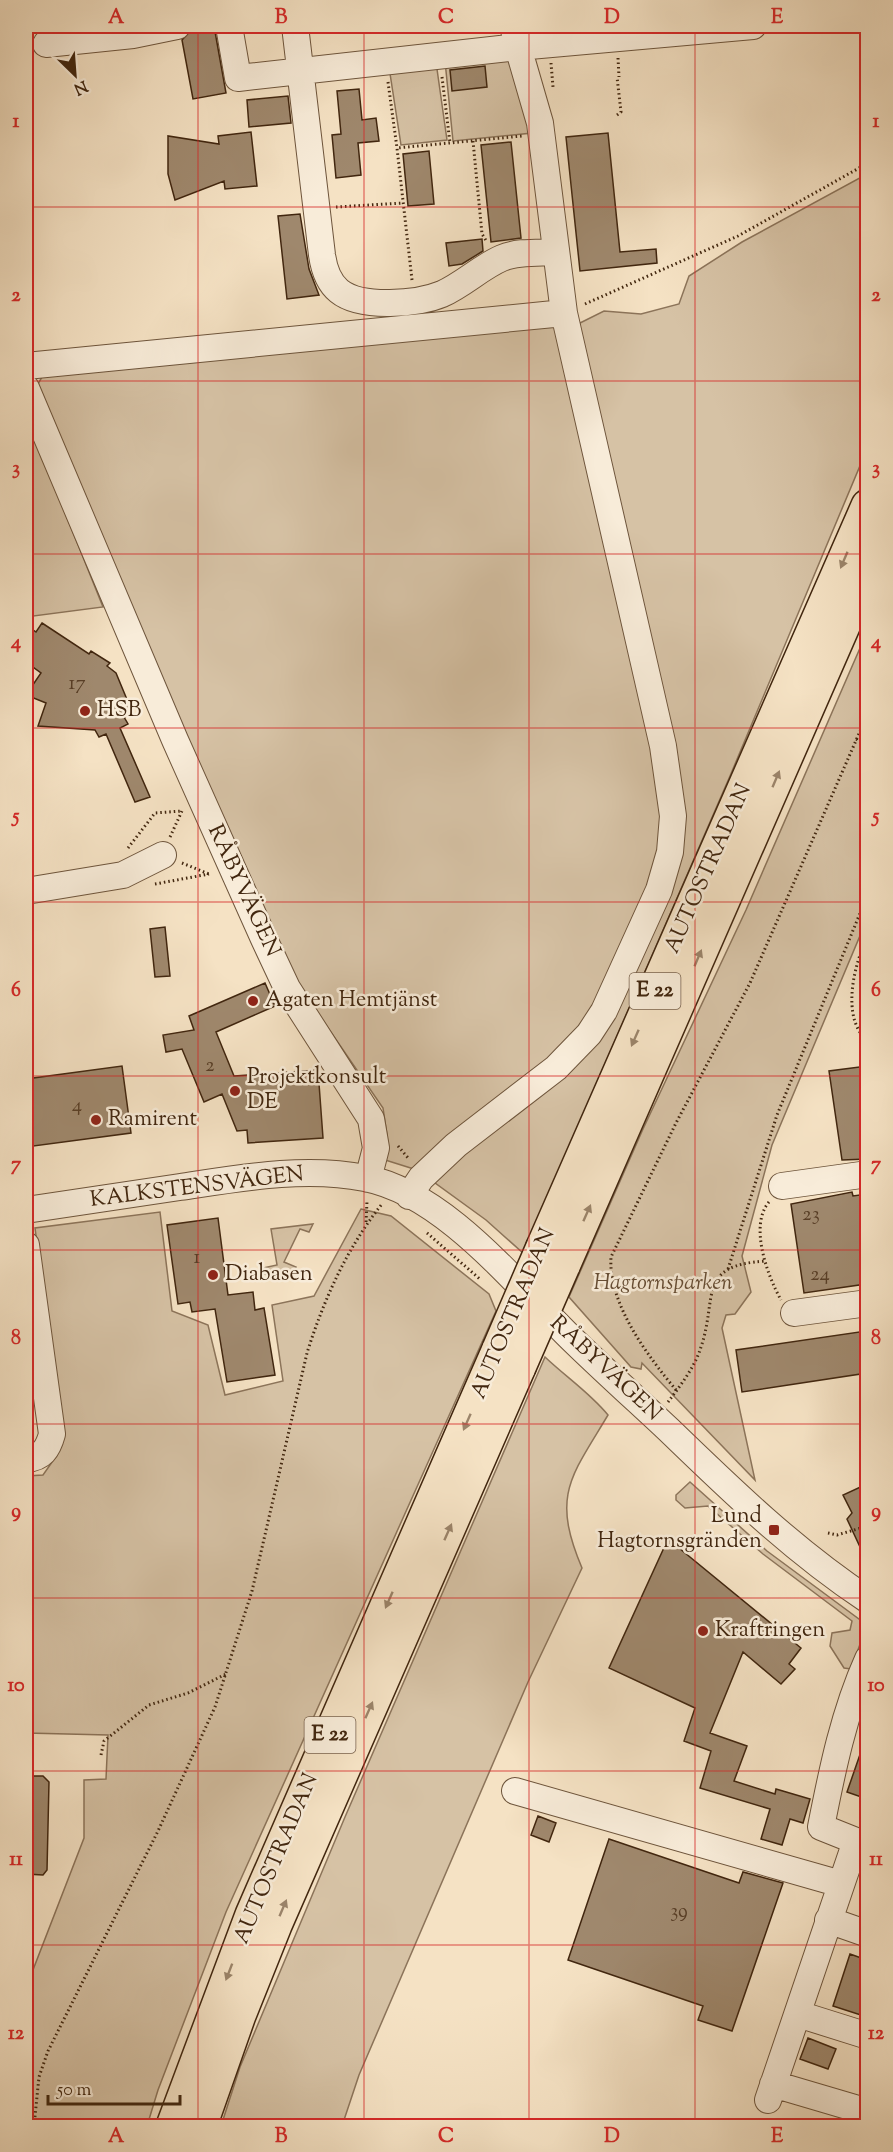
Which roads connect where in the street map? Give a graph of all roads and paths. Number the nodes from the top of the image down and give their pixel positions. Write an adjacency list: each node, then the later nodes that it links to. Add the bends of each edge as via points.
1 (177, 26): 7 (street)
2 (229, 26): 11 (street, via 238,78)
3 (295, 26): 11 (street)
4 (753, 26): 5 (street)
5 (718, 27): 8 (street)
6 (516, 36): 8 (street); 9 (street); 15 (street)
7 (46, 44)
8 (549, 44): 13 (path)
9 (440, 55): 10 (street); 17 (path)
10 (385, 60): 11 (street); 18 (path)
11 (300, 70): 21 (street)
12 (617, 77): 14 (path, via 621,112)
13 (554, 93)
14 (617, 115)
15 (541, 135): 16 (path); 22 (street)
16 (473, 141): 17 (path); 23 (path, via 482,234)
17 (450, 143): 18 (path)
18 (397, 148): 20 (path)
19 (867, 163): 25 (path, via 738,236)
20 (403, 202): 21 (path); 24 (path)
21 (316, 209): 24 (street, via 324,267 339,291 372,302)
22 (556, 252): 23 (street, via 512,255); 25 (street)
23 (490, 265): 24 (street, via 441,294)
24 (414, 301)
25 (564, 313): 26 (street); 44 (street, via 663,746 673,816 670,852 642,930 589,1034 556,1068 456,1145)
26 (26, 366)
27 (26, 388): 33 (street, RÅBYVÄGEN)
28 (867, 506): 47 (highway, AUTOSTRADAN / E 22, one-way to 47)
29 (867, 569): 47 (highway, AUTOSTRADAN / E 22, one-way to 29)
30 (867, 713): 31 (path)
31 (856, 739): 32 (path); 53 (path, via 750,983 611,1257 610,1271 639,1343)
32 (867, 743)
33 (193, 809): 34 (path, via 155,813); 35 (path); 36 (street, RÅBYVÄGEN)
34 (125, 852)
35 (163, 855): 36 (path, via 209,874); 37 (street, via 123,876)
36 (233, 870): 42 (street, RÅBYVÄGEN, via 287,988 371,1119 376,1148)
37 (26, 891)
38 (867, 894): 49 (path, via 777,1115)
39 (867, 936): 40 (path, via 858,955 852,990 858,1029)
40 (867, 1041)
41 (867, 1174): 43 (street)
42 (368, 1179): 44 (street, RÅBYVÄGEN); 45 (street, KALKSTENSVÄGEN, via 333,1174 282,1175)
43 (782, 1186): 48 (path, via 759,1220)
44 (403, 1193): 54 (street, RÅBYVÄGEN, via 436,1210 462,1231); 60 (path, via 355,1239 316,1326 252,1591)
45 (26, 1210)
46 (26, 1245): 55 (street, via 52,1434 48,1447 39,1456)
47 (553, 1257): 52 (highway, AUTOSTRADAN / E 22, bridge)
48 (766, 1261): 49 (path, via 745,1262); 51 (path, via 785,1307)
49 (728, 1269): 53 (path, via 714,1284 701,1350)
50 (867, 1303): 51 (street)
51 (794, 1313)
52 (509, 1358): 73 (highway, AUTOSTRADAN / E 22, one-way to 73, via 252,1915); 74 (highway, AUTOSTRADAN / E 22, one-way to 52, via 275,1925)
53 (676, 1390): 54 (path)
54 (655, 1417): 58 (street, RÅBYVÄGEN, via 774,1530)
55 (26, 1459)
56 (867, 1526): 57 (path, via 837,1535)
57 (828, 1533)
58 (867, 1600)
59 (867, 1659): 63 (street, via 848,1715 821,1827)
60 (226, 1674): 61 (path, via 149,1706 104,1741); 70 (path, via 173,1801 48,2051)
61 (101, 1755)
62 (515, 1791): 64 (street)
63 (862, 1842): 64 (street)
64 (841, 1884): 65 (street)
65 (828, 1920): 66 (street); 67 (street)
66 (867, 1934)
67 (798, 2013): 68 (street); 71 (street, via 770,2092)
68 (867, 2036)
69 (26, 2106): 70 (path)
70 (34, 2106): 72 (path)
71 (867, 2112)
72 (34, 2127)
73 (173, 2127)
74 (200, 2127)

